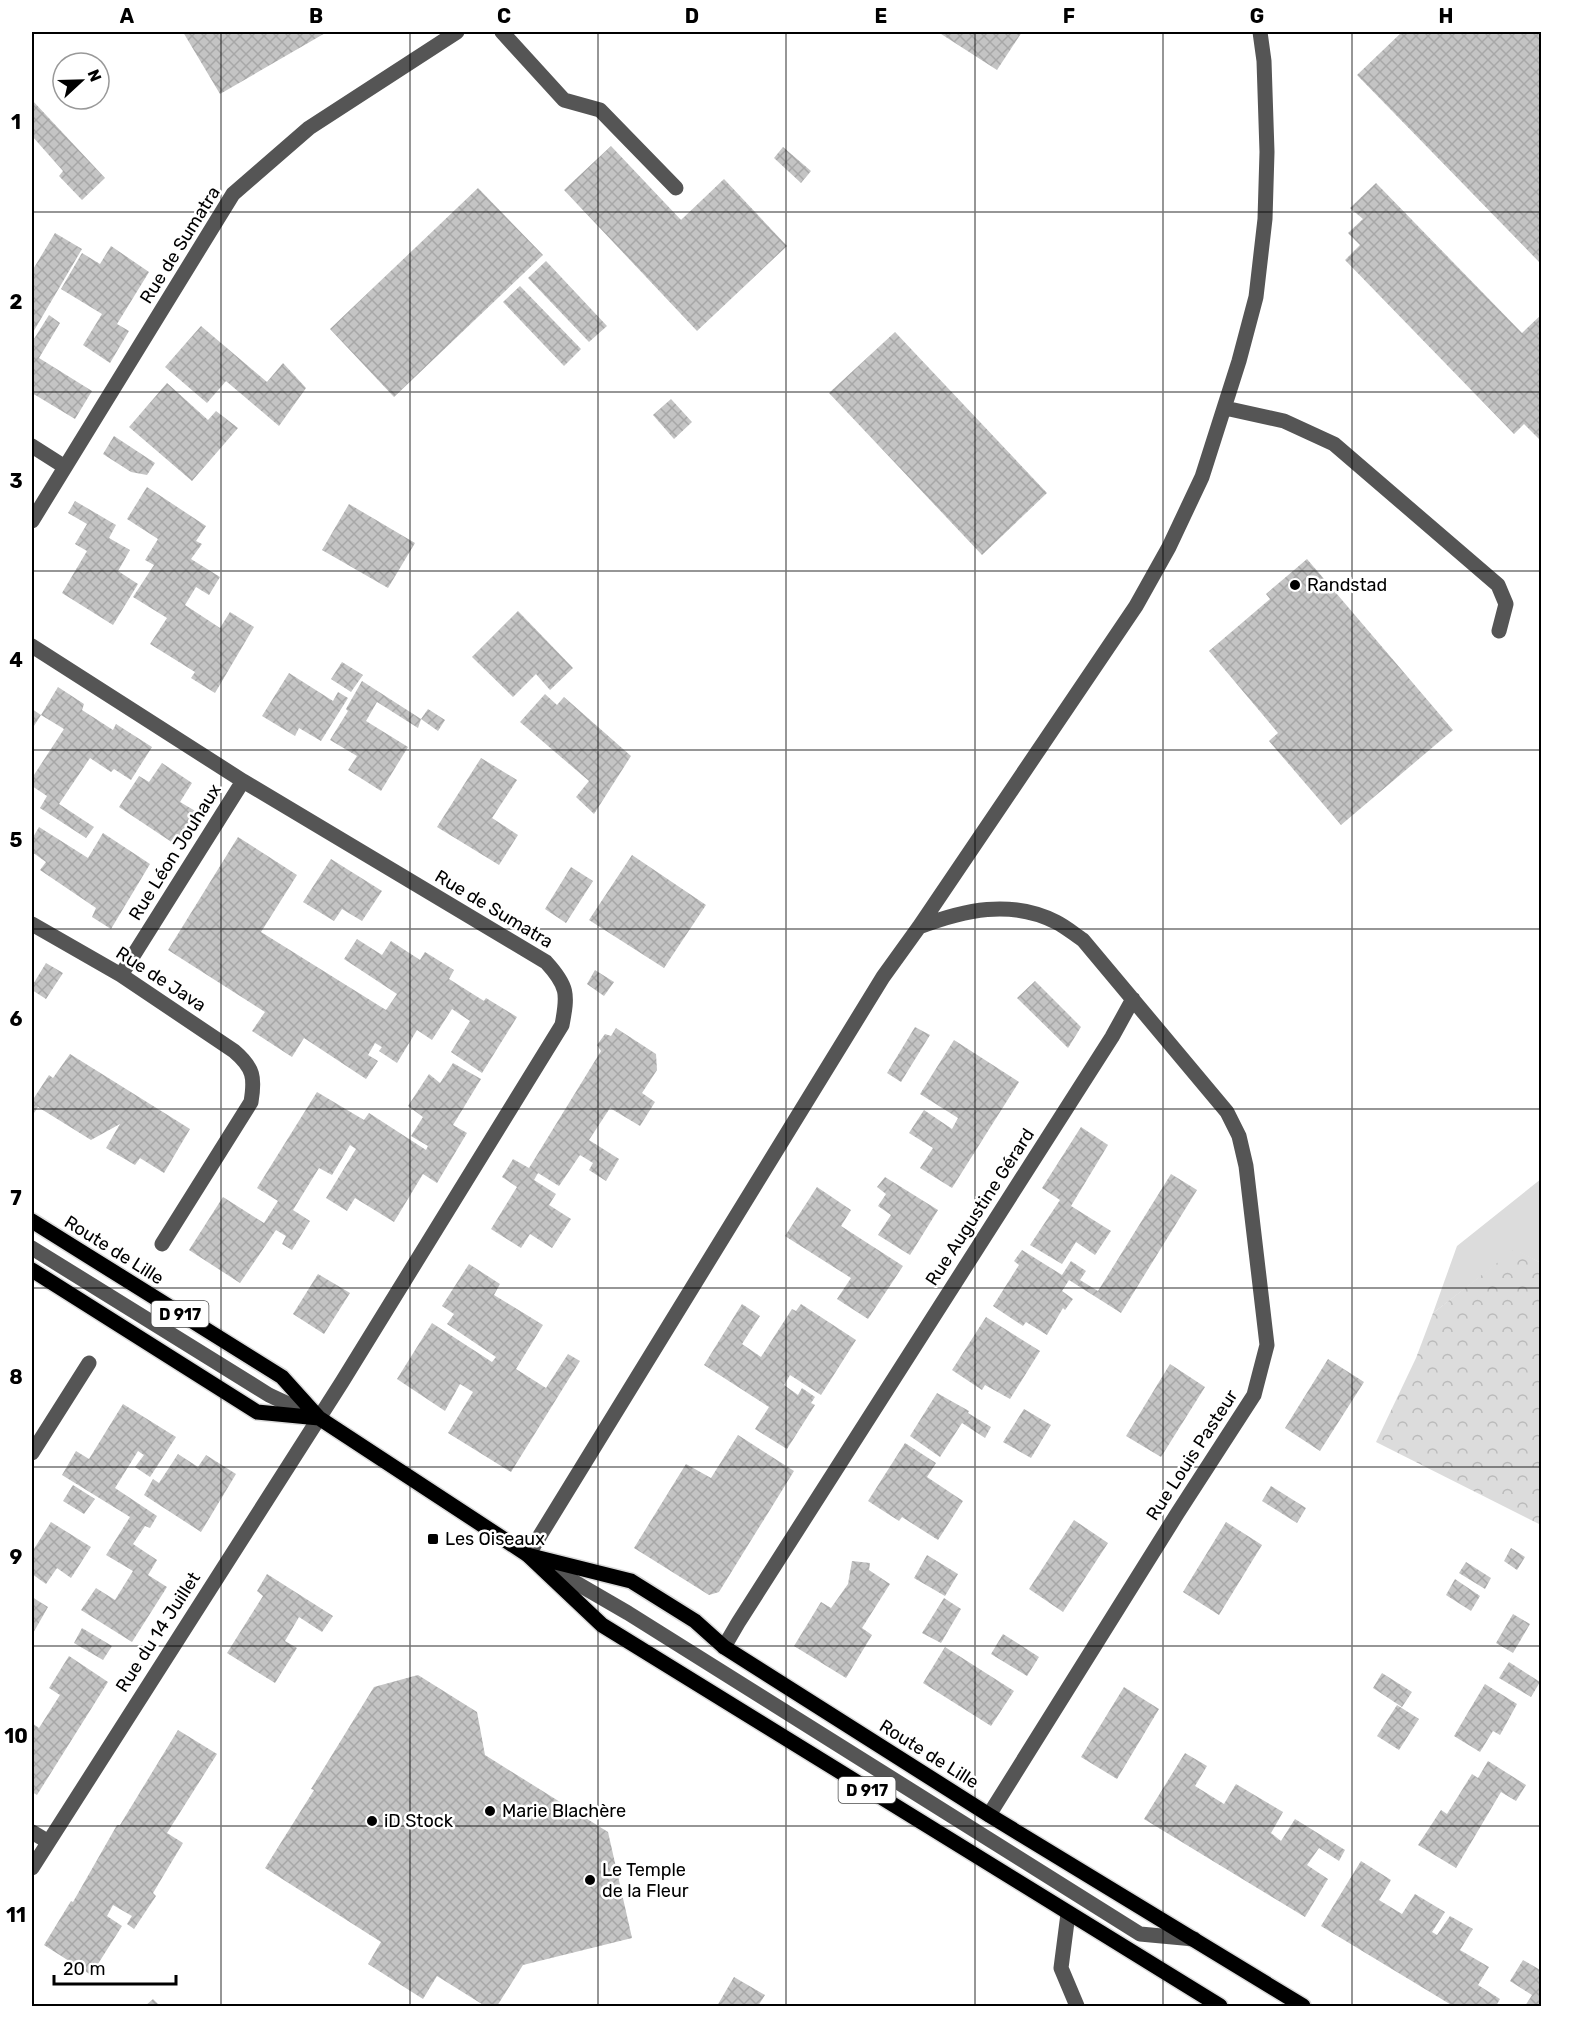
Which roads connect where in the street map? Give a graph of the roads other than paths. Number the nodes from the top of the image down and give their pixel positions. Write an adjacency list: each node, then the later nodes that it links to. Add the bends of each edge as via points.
1 (457, 32): 7 (street, Rue de Sumatra, via 309,128 232,194)
2 (502, 32): 4 (street, via 564,100 600,110)
3 (1260, 32): 5 (street, via 1267,152 1265,219 1256,297)
4 (676, 188)
5 (1225, 408): 9 (street, via 1284,422 1334,444 1498,585 1506,604); 13 (street, via 1202,477 1136,606)
6 (32, 446): 7 (street)
7 (65, 467): 8 (street, Rue de Sumatra)
8 (32, 520)
9 (1499, 631)
10 (32, 646): 11 (street, Rue de Sumatra)
11 (243, 781): 14 (street, Rue Léon Jouhaux); 21 (street, Rue de Sumatra, via 546,962 561,978 566,1002 562,1025)
12 (32, 924): 14 (street, Rue de Java)
13 (919, 927): 15 (street, via 983,909 1006,908 1037,914 1083,940); 23 (street, via 806,1100)
14 (121, 975): 17 (street, Rue de Java, via 234,1051 246,1061 254,1082 251,1102)
15 (1133, 999): 24 (street, Rue Augustine Gérard); 25 (street, Rue Louis Pasteur, via 1227,1112 1239,1136 1267,1345 1254,1395)
16 (32, 1221): 21 (main road, Route de Lille / D 917, via 282,1377)
17 (162, 1244)
18 (32, 1248): 21 (street, via 269,1395)
19 (32, 1270): 21 (main road, Route de Lille / D 917, via 257,1412)
20 (89, 1363): 22 (street)
21 (319, 1418): 23 (main road, Route de Lille / D 917); 27 (street, Rue du 14 Juillet)
22 (32, 1453)
23 (528, 1555): 24 (main road, Route de Lille / D 917, via 631,1581 694,1621); 29 (main road, Route de Lille / D 917, via 602,1625); 30 (street, via 628,1613 1140,1934)
24 (724, 1647): 25 (main road, Route de Lille / D 917)
25 (989, 1815): 30 (main road, Route de Lille / D 917)
26 (32, 1832): 27 (street)
27 (47, 1841): 28 (street, Rue du 14 Juillet)
28 (32, 1868)
29 (1068, 1914): 31 (street, via 1061,1968); 32 (main road, Route de Lille / D 917)
30 (1194, 1940): 33 (main road, Route de Lille / D 917)
31 (1077, 2007)
32 (1220, 2007)
33 (1303, 2007)

